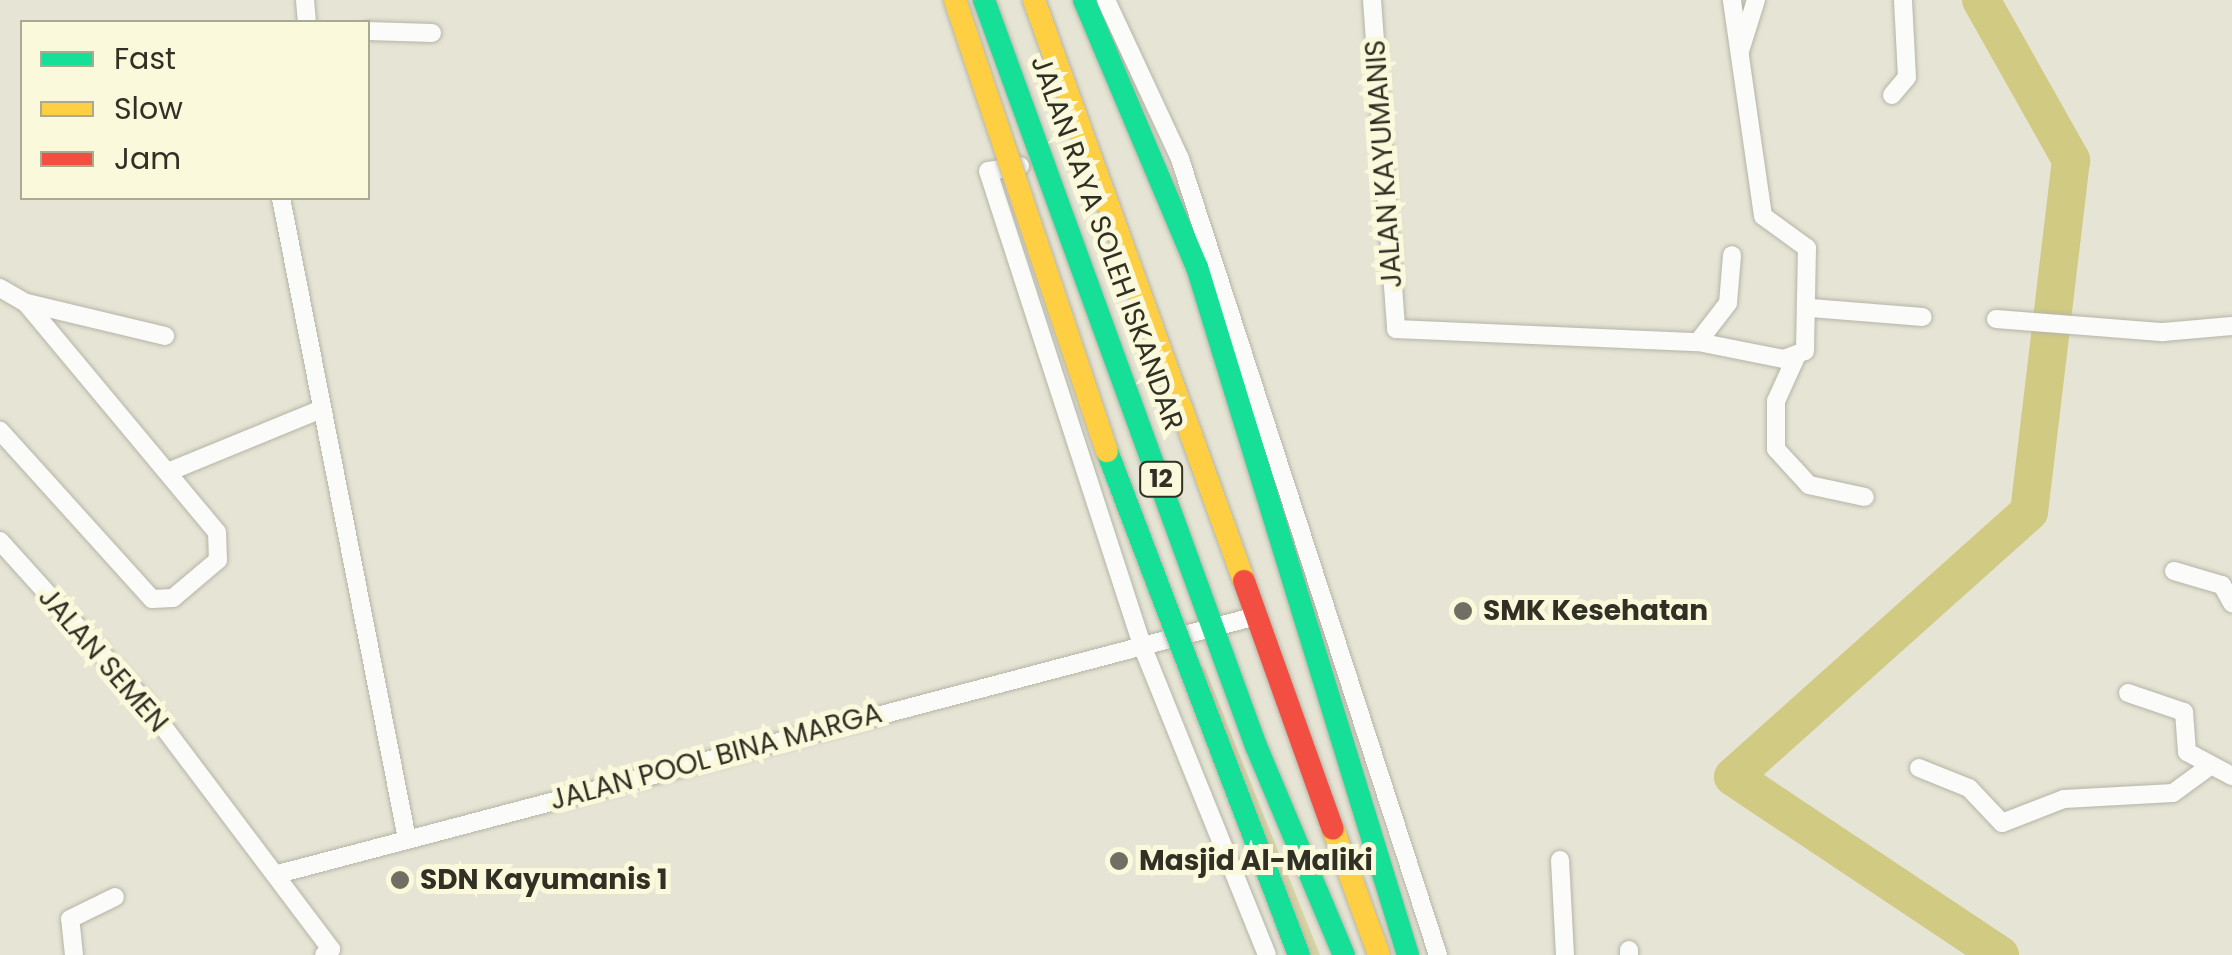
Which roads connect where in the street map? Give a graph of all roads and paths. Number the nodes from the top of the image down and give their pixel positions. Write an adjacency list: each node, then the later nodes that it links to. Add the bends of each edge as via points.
1 (955, 0): 47 (highway, bridge, via 1162,614)
2 (984, 0): 14 (highway, JALAN RAYA SOLEH ISKANDAR / 12)
3 (1034, 0): 33 (highway, JALAN RAYA SOLEH ISKANDAR / 12)
4 (1084, 0): 50 (highway, via 1197,266 1348,782)
5 (1106, 0): 51 (street, via 1180,159)
6 (1372, 0): 24 (street, JALAN KAYUMANIS, via 1396,329)
7 (1732, 0): 12 (street)
8 (1756, 0): 12 (street)
9 (1902, 0): 13 (street, via 1907,77)
10 (370, 31): 11 (street)
11 (432, 33)
12 (1738, 55): 19 (street, via 1763,216 1807,248)
13 (1892, 95)
14 (1045, 162): 34 (highway, JALAN RAYA SOLEH ISKANDAR / 12); 35 (street, via 988,171)
15 (281, 200): 26 (street)
16 (1732, 255): 24 (street, via 1728,304)
17 (0, 288): 18 (street)
18 (26, 303): 23 (street); 28 (street)
19 (1811, 308): 20 (street); 25 (street, via 1805,351)
20 (1923, 317)
21 (1996, 319): 22 (street, via 2080,320 2163,332)
22 (2232, 326)
23 (165, 336)
24 (1698, 342): 25 (street)
25 (1796, 357): 29 (street, via 1776,400 1776,449 1808,485)
26 (319, 410): 28 (street); 40 (street)
27 (0, 430): 28 (street, via 144,594 162,601 220,552 217,532)
28 (168, 472)
29 (1865, 496)
30 (0, 541): 42 (street, JALAN SEMEN, via 144,701)
31 (2174, 571): 32 (street, via 2222,585)
32 (2232, 603)
33 (1253, 617): 34 (street, JALAN POOL BINA MARGA); 49 (highway, JALAN RAYA SOLEH ISKANDAR / 12)
34 (1212, 627): 35 (street, JALAN POOL BINA MARGA); 48 (highway, JALAN RAYA SOLEH ISKANDAR / 12)
35 (1141, 642): 40 (street, JALAN POOL BINA MARGA); 46 (street)
36 (2128, 693): 38 (street, via 2184,712 2187,752)
37 (1919, 768): 38 (street, via 1968,788 2002,823 2064,799 2174,793)
38 (2207, 768): 39 (street)
39 (2232, 776)
40 (408, 839): 42 (street, JALAN POOL BINA MARGA)
41 (1560, 860): 52 (street)
42 (278, 874): 44 (street)
43 (115, 897): 45 (street, via 70,919)
44 (331, 953)
45 (74, 955)
46 (1267, 955)
47 (1298, 955)
48 (1344, 955)
49 (1379, 955)
50 (1408, 955)
51 (1438, 955)
52 (1565, 955)

